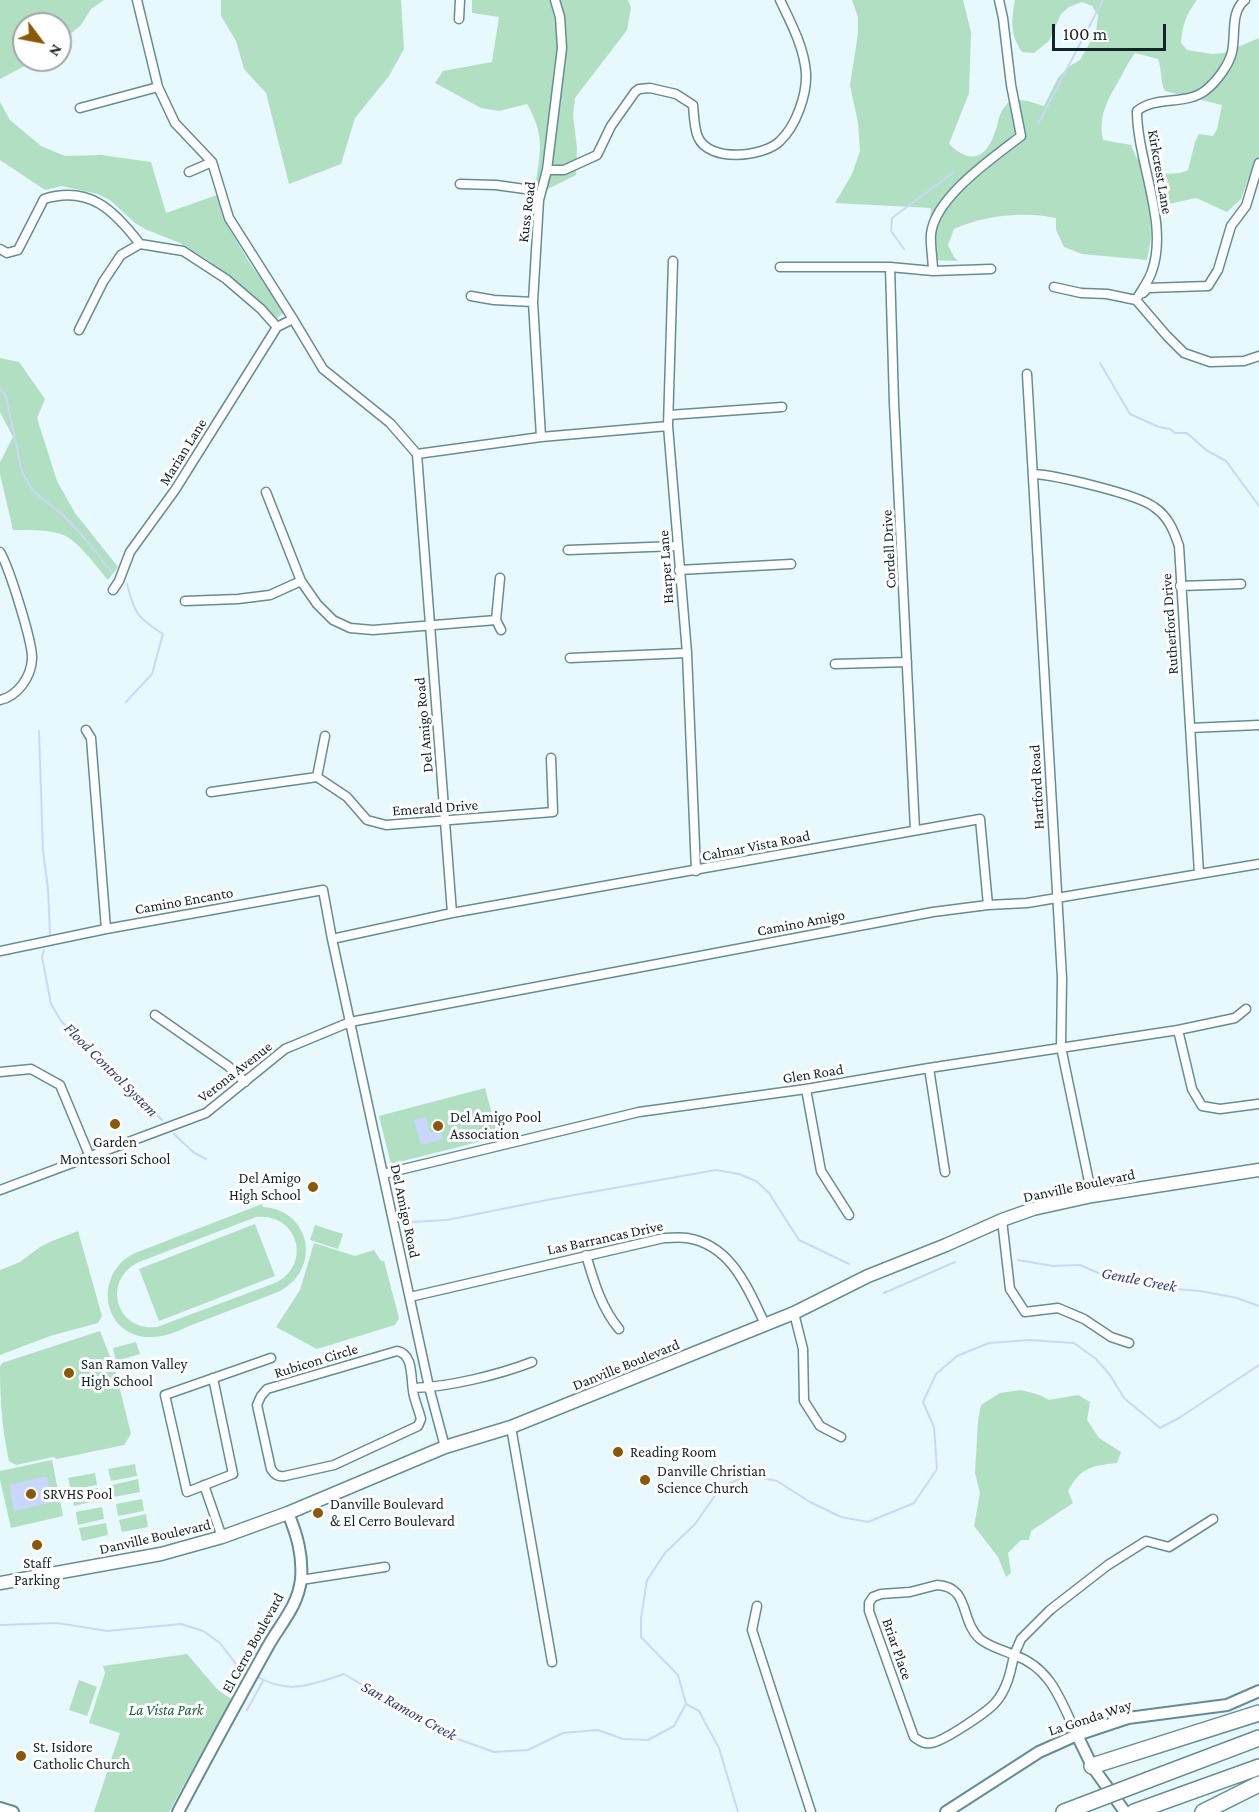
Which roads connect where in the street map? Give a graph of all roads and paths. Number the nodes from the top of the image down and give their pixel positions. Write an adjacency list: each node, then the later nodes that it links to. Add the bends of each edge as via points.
1 (137, 0): 8 (street)
2 (460, 0): 7 (street)
3 (555, 0): 12 (street, via 562,48)
4 (780, 0): 12 (street, Kuss Road, via 796,34 806,74 797,114 779,142 758,152 712,151 698,138 693,105 676,94 644,87 634,92 597,155 564,170)
5 (999, 0): 22 (street, via 1021,136 965,180 941,211 931,232)
6 (1245, 0): 25 (street, Kirkcrest Lane, via 1235,14 1231,55 1206,90 1190,99 1143,106 1137,111 1158,236 1152,271)
7 (459, 19)
8 (158, 87): 9 (street); 10 (street, via 175,123)
9 (80, 108)
10 (212, 162): 13 (street); 27 (street, via 229,218)
11 (1259, 163): 25 (street, via 1246,206 1231,226 1218,270 1208,286 1148,288)
12 (547, 170): 15 (street, Kuss Road)
13 (189, 172)
14 (460, 184): 15 (street, via 532,190)
15 (539, 200): 26 (street, Kuss Road)
16 (140, 244): 17 (street, via 121,220 102,205 85,196 60,194 44,199 18,250 7,253); 28 (street, via 183,251 226,279); 29 (street, via 115,264)
17 (0, 249)
18 (673, 261): 33 (street, Harper Lane)
19 (780, 267): 20 (street)
20 (890, 267): 22 (street); 55 (street, Cordell Drive)
21 (991, 269): 22 (street)
22 (933, 271)
23 (1054, 287): 25 (street)
24 (471, 296): 26 (street)
25 (1136, 300): 30 (street, via 1184,353 1210,362 1244,361)
26 (533, 302): 35 (street, Kuss Road)
27 (293, 319): 28 (street); 36 (street, via 323,369 390,423)
28 (277, 327): 48 (street, Marian Lane, via 175,490 130,552)
29 (79, 330)
30 (1259, 356)
31 (1027, 374): 37 (street, Hartford Road)
32 (782, 407): 33 (street)
33 (669, 415): 34 (street, Harper Lane)
34 (668, 426): 35 (street); 39 (street, Harper Lane)
35 (541, 436): 36 (street)
36 (417, 454): 51 (street, Del Amigo Road)
37 (1033, 474): 47 (street, Rutherford Drive, via 1050,475 1154,506 1174,531 1179,546); 70 (street, Hartford Road)
38 (266, 492): 45 (street)
39 (678, 546): 40 (street); 43 (street, Harper Lane)
40 (568, 550)
41 (0, 552): 57 (street, via 15,589 32,657 18,690)
42 (791, 564): 43 (street)
43 (679, 570): 53 (street, Harper Lane)
44 (500, 578): 50 (street)
45 (301, 581): 49 (street, via 270,595); 51 (street, via 333,620 350,628)
46 (1241, 584): 47 (street)
47 (1180, 586): 59 (street, Rutherford Drive)
48 (114, 590)
49 (184, 601)
50 (496, 620): 51 (street); 52 (street)
51 (430, 625): 65 (street, Del Amigo Road)
52 (501, 630)
53 (687, 653): 54 (street); 68 (street, Harper Lane)
54 (570, 658)
55 (907, 662): 56 (street); 66 (street, Cordell Drive)
56 (835, 664)
57 (0, 700)
58 (1259, 724): 59 (street)
59 (1190, 728): 69 (street, Rutherford Drive)
60 (86, 730): 73 (street, via 91,738)
61 (325, 736): 63 (street)
62 (551, 758): 65 (street, Emerald Drive, via 553,812)
63 (317, 777): 64 (street); 65 (street, Emerald Drive, via 347,797 367,820 386,825)
64 (211, 792)
65 (445, 822): 72 (street, Del Amigo Road)
66 (915, 830): 68 (street, Calmar Vista Road); 71 (street, Calmar Vista Road, via 980,819)
67 (1259, 864): 69 (street, Camino Amigo)
68 (696, 871): 72 (street, Calmar Vista Road)
69 (1198, 873): 70 (street, Camino Amigo)
70 (1057, 898): 71 (street, Camino Amigo); 80 (street, Hartford Road)
71 (988, 904): 78 (street, Camino Amigo)
72 (452, 913): 74 (street)
73 (106, 929): 74 (street, Camino Encanto, via 323,890); 75 (street, Camino Encanto)
74 (332, 939): 78 (street, Del Amigo Road)
75 (0, 951)
76 (1246, 1009): 79 (street, Glen Road, via 1235,1018)
77 (155, 1015): 83 (street)
78 (350, 1022): 83 (street, Verona Avenue, via 285,1049); 89 (street, Del Amigo Road)
79 (1178, 1030): 80 (street, Glen Road); 85 (street, via 1192,1089 1202,1106 1220,1109)
80 (1062, 1047): 81 (street, Glen Road); 91 (street, Hartford Road)
81 (928, 1068): 84 (street, Glen Road); 88 (street)
82 (0, 1071): 86 (street, via 31,1069 60,1085)
83 (245, 1082): 86 (street, Verona Avenue, via 206,1113)
84 (806, 1089): 89 (street, Glen Road, via 639,1112); 92 (street, via 821,1171)
85 (1258, 1104)
86 (90, 1157): 90 (street, Verona Avenue)
87 (1259, 1170): 91 (main road, Danville Boulevard)
88 (945, 1172)
89 (383, 1174): 95 (street, Del Amigo Road)
90 (0, 1190)
91 (1092, 1197): 93 (main road, Danville Boulevard)
92 (849, 1215)
93 (1002, 1220): 96 (main road, Danville Boulevard, via 868,1276); 99 (street, via 1010,1289 1025,1312 1058,1308)
94 (586, 1255): 95 (street, Las Barrancas Drive); 97 (street, Las Barrancas Drive, via 664,1238 703,1243 733,1265); 98 (street, via 607,1315)
95 (410, 1297): 103 (street, Del Amigo Road)
96 (794, 1313): 97 (main road, Danville Boulevard); 106 (street, via 803,1349 804,1401 820,1426)
97 (765, 1324): 105 (main road, Danville Boulevard)
98 (619, 1329)
99 (1129, 1343)
100 (271, 1358): 102 (street)
101 (532, 1362): 103 (street)
102 (213, 1378): 108 (street, via 233,1474); 108 (street, via 165,1395 187,1491)
103 (429, 1387): 104 (street); 107 (street, Del Amigo Road)
104 (413, 1388): 104 (street, Rubicon Circle, via 421,1419 411,1430 334,1465 281,1476 271,1469 257,1405 267,1389 397,1351 407,1357)
105 (511, 1427): 107 (main road, Danville Boulevard); 117 (street)
106 (841, 1437)
107 (445, 1447): 109 (main road, Danville Boulevard)
108 (204, 1485): 111 (street)
109 (288, 1513): 111 (main road, Danville Boulevard); 113 (street, El Cerro Boulevard, via 301,1554)
110 (1213, 1519): 116 (street, via 1169,1547 1146,1541 1108,1565 1050,1610 1021,1639)
111 (222, 1537): 114 (main road, Danville Boulevard, via 161,1554)
112 (385, 1567): 113 (street)
113 (301, 1580): 127 (street, El Cerro Boulevard, via 293,1608 269,1644)
114 (0, 1583)
115 (757, 1605): 128 (street, via 752,1630)
116 (1014, 1654): 116 (street, Briar Place, via 980,1638 957,1592 948,1586 881,1594 869,1603 910,1729 922,1743 937,1742 995,1703 1005,1688); 120 (street, via 1045,1673)
117 (552, 1662)
118 (1259, 1691): 120 (street, La Gonda Way, via 1227,1705 1128,1718)
119 (1259, 1713): 122 (highway)
120 (1077, 1735): 122 (street); 129 (street, La Gonda Way, via 1039,1752)
121 (1259, 1738): 130 (highway, bridge)
122 (1092, 1766): 131 (street)
123 (1259, 1767): 132 (highway)
124 (1259, 1784): 133 (highway)
125 (0, 1808): 126 (street)
126 (13, 1812)
127 (178, 1812)
128 (811, 1812)
129 (946, 1812)
130 (1064, 1812)
131 (1125, 1812)
132 (1134, 1812)
133 (1203, 1812)

